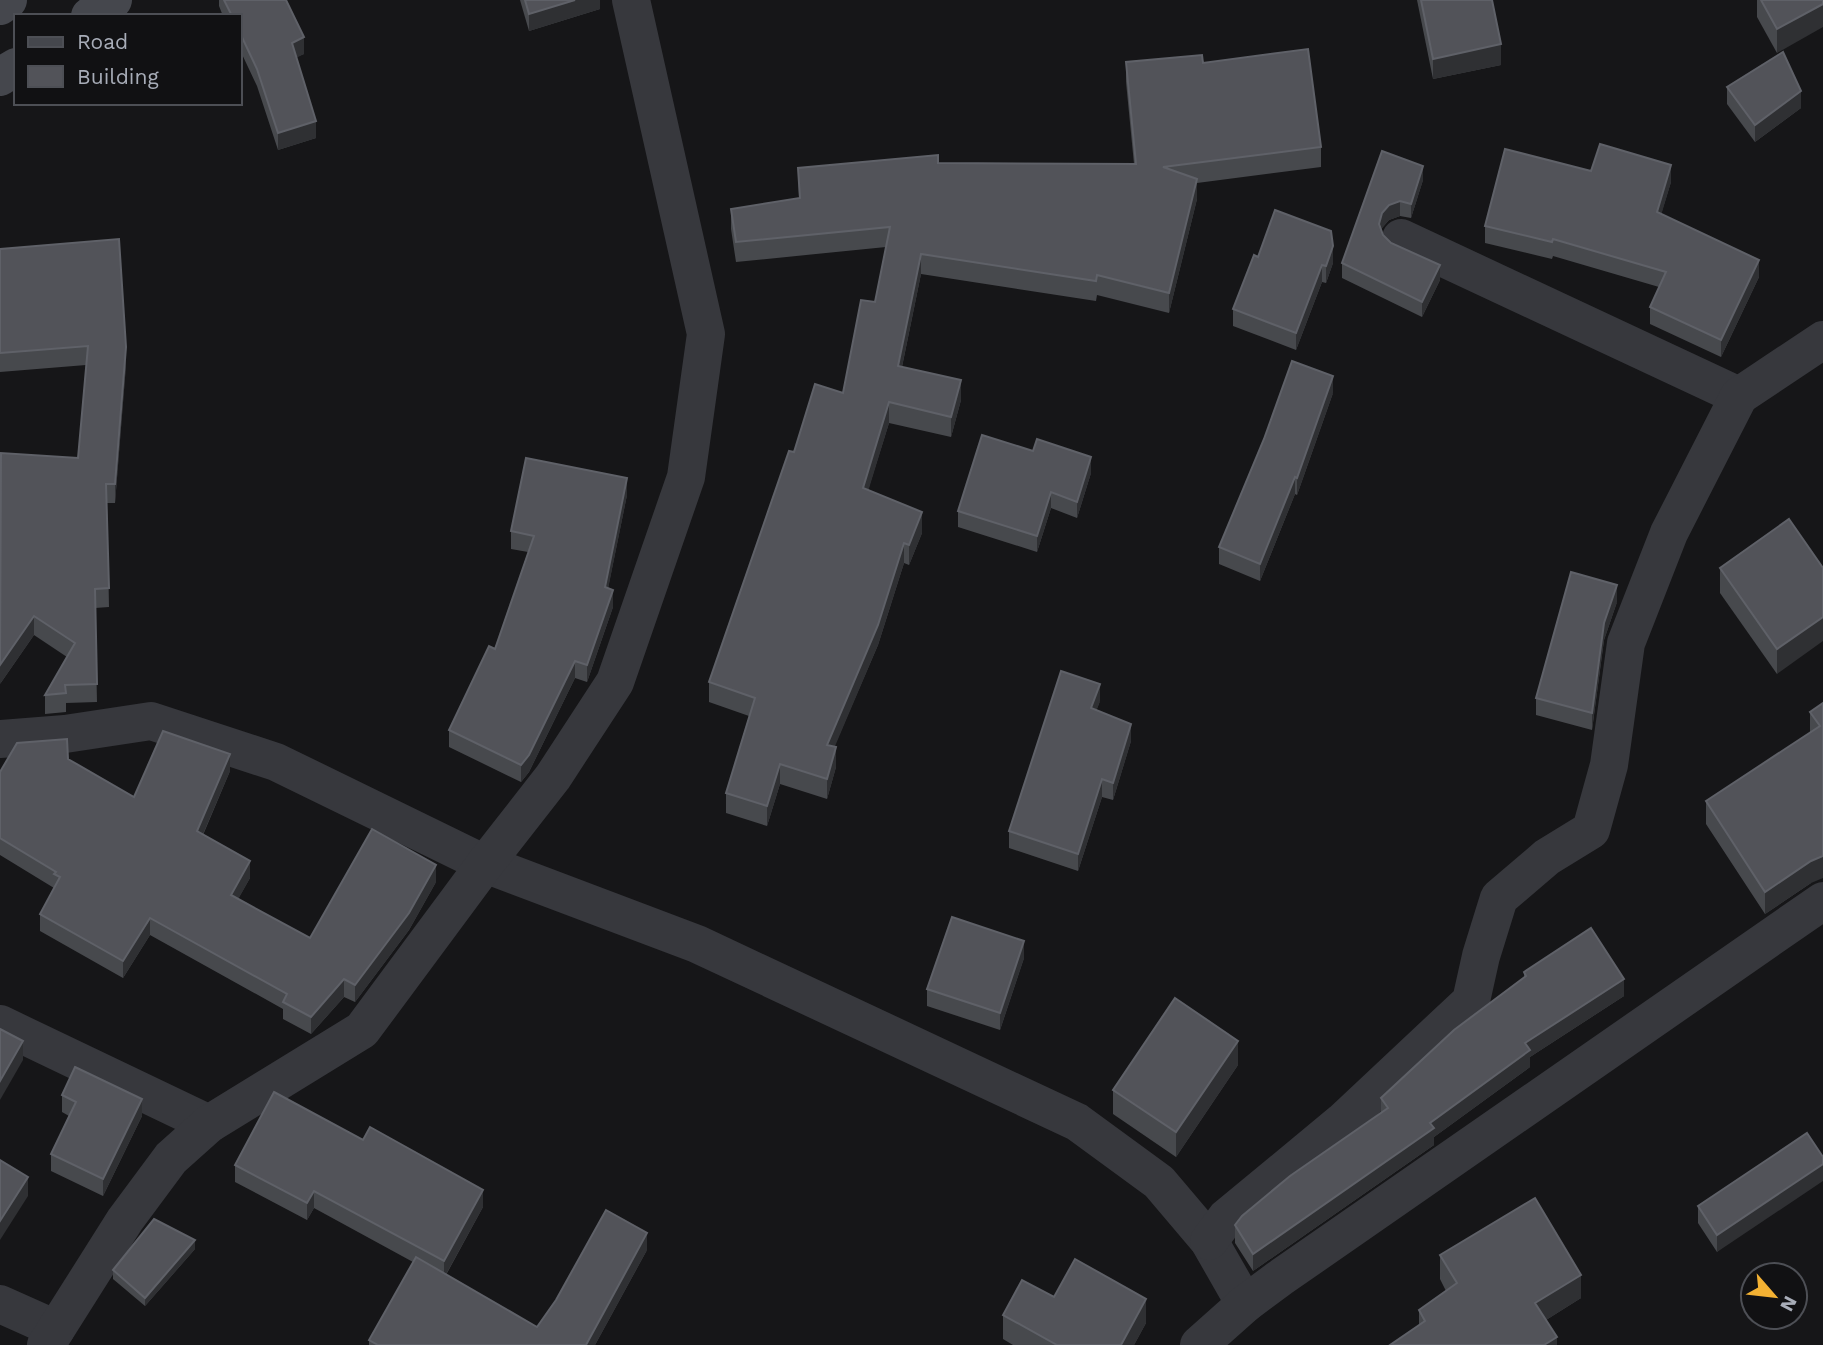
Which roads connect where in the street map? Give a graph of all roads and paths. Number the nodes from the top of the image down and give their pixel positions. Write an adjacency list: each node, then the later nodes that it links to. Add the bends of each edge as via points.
1 (8, 0): 4 (main road)
2 (113, 0): 5 (main road)
3 (631, 0): 10 (street, via 706,334 686,477 615,682 553,777)
4 (0, 6)
5 (93, 14)
6 (1401, 238): 8 (street)
7 (1823, 340): 8 (street)
8 (1739, 396): 14 (street, via 1669,533 1626,643 1609,765 1591,830 1547,857 1499,898 1471,1001 1342,1122 1226,1218)
9 (0, 738): 10 (street, via 151,721 276,762)
10 (485, 864): 13 (street, via 362,1030); 14 (street, via 696,944 1077,1122 1159,1182)
11 (1823, 901): 16 (street)
12 (0, 1024): 13 (street)
13 (209, 1124): 17 (street, via 163,1168)
14 (1209, 1241): 16 (street)
15 (0, 1304): 17 (street)
16 (1245, 1304): 18 (street)
17 (51, 1337)
18 (1199, 1345)

